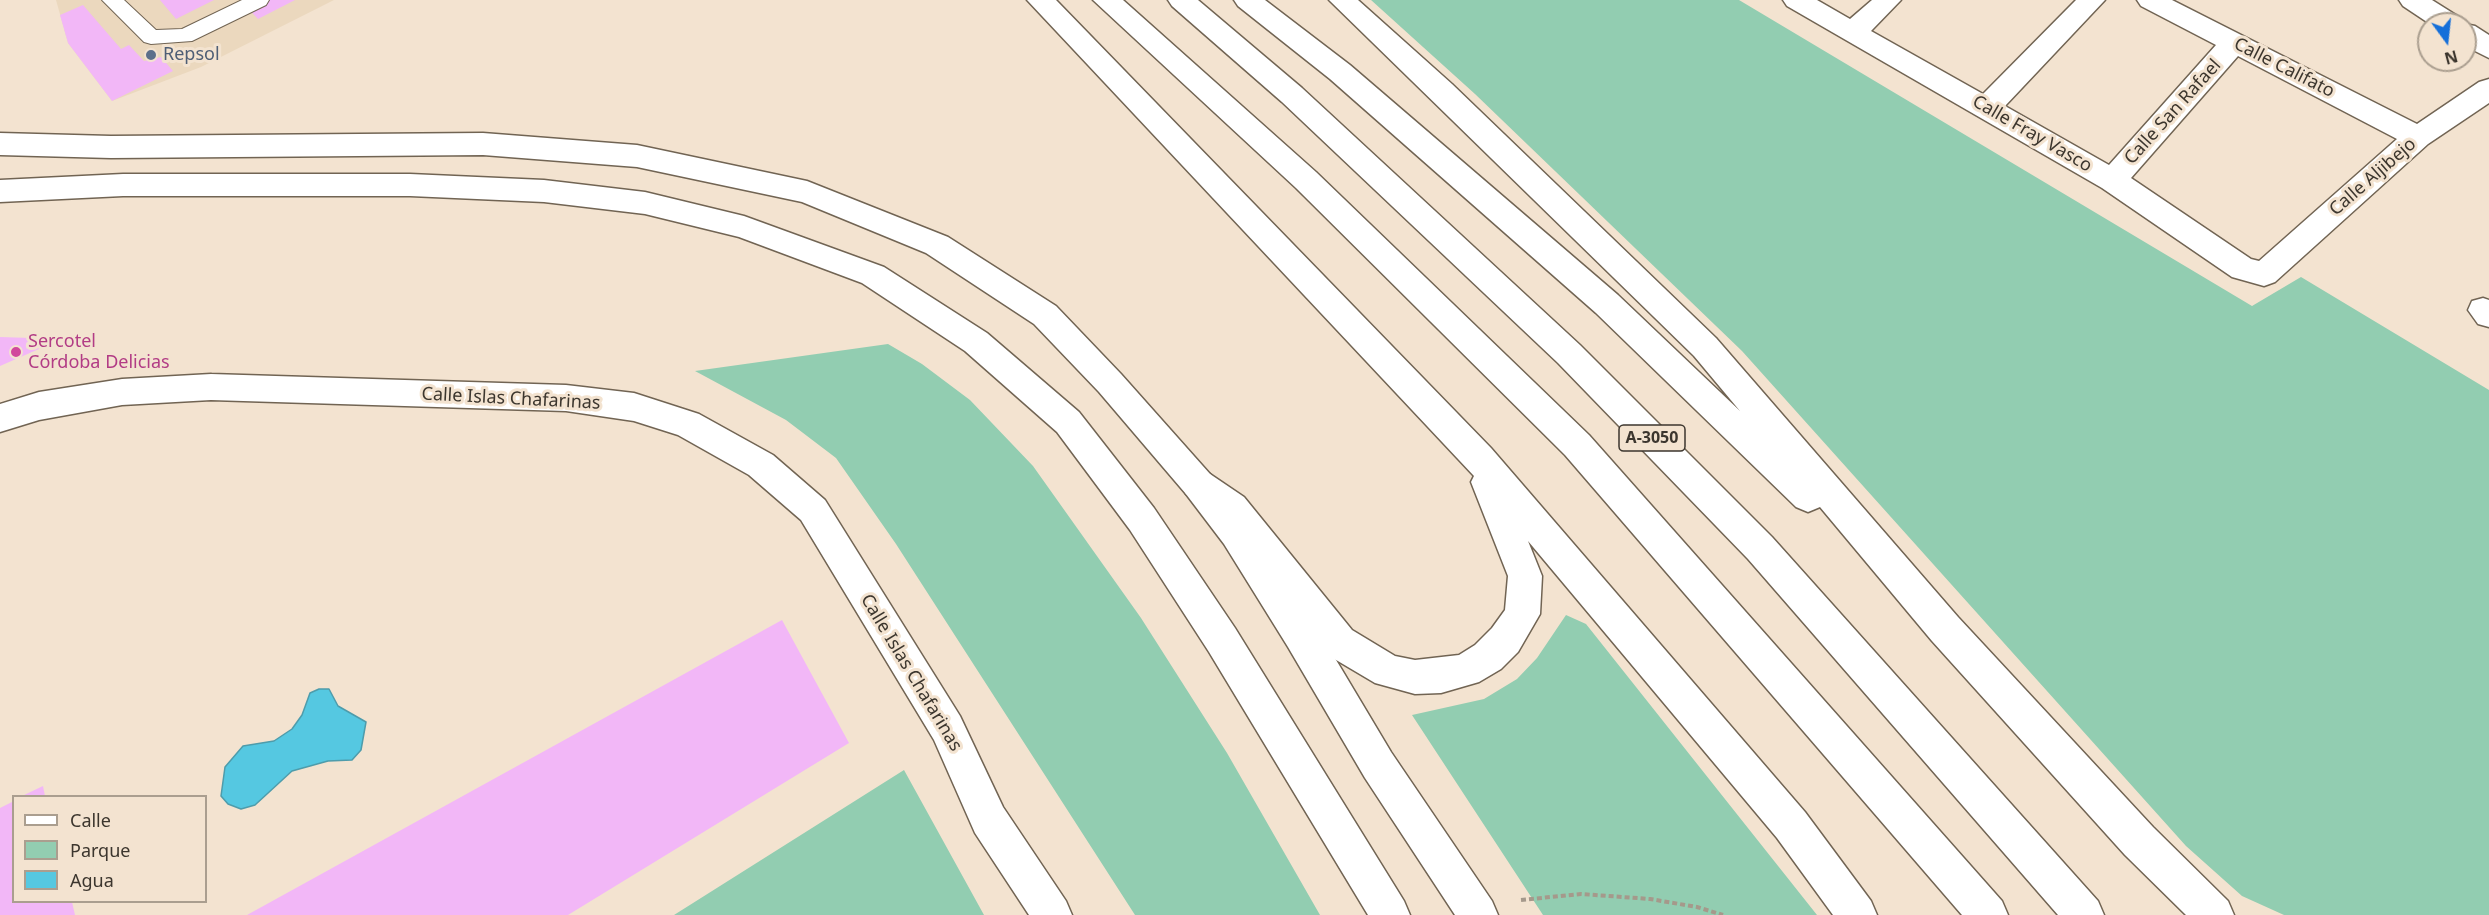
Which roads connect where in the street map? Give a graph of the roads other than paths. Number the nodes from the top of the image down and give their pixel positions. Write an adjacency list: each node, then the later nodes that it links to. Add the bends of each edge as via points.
1 (112, 0): 2 (lane, via 151,37 185,36)
2 (259, 0)
3 (1040, 0): 25 (main road)
4 (1106, 0): 32 (main road, via 1305,180 1577,445)
5 (1181, 0): 33 (main road, A-3050, via 1292,95 1569,354 1760,548)
6 (1247, 0): 27 (main road, via 1340,72 1607,303)
7 (1342, 0): 27 (main road, via 1705,347)
8 (1796, 0): 15 (main road, Calle Fray Vasco)
9 (1888, 0): 15 (main road)
10 (2092, 0): 18 (main road)
11 (2150, 0): 13 (main road, Calle Califato)
12 (2412, 0): 14 (main road)
13 (2197, 10): 16 (main road, Calle Califato)
14 (2431, 12)
15 (1853, 32): 18 (main road, Calle Fray Vasco)
16 (2234, 43): 19 (main road, Calle Califato); 21 (main road, Calle San Rafael)
17 (2489, 89): 19 (main road, Calle Aljibejo)
18 (1986, 108): 21 (main road, Calle Fray Vasco)
19 (2418, 137): 23 (main road, Calle Aljibejo)
20 (0, 144): 26 (main road, via 483,144 637,156 807,192 937,245 1045,315)
21 (2112, 180): 23 (main road, Calle Fray Vasco, via 2243,269)
22 (0, 191): 29 (main road, via 123,185 410,185 544,191 645,203 744,226 873,274 976,342 1068,422 1142,519 1210,621)
23 (2264, 274)
24 (0, 418): 28 (main road, Calle Islas Chafarinas, via 39,405 122,392 211,387 566,398 634,407 688,424 761,465 813,510 947,728 989,820)
25 (1479, 458): 26 (main road, via 1525,576 1522,614 1488,657 1466,670 1442,676 1414,677 1388,671 1339,642 1232,507); 31 (main road, via 1791,825)
26 (1198, 484): 30 (main road, via 1236,533 1378,765)
27 (1945, 629): 34 (main road, via 2139,841)
28 (1052, 915)
29 (1390, 915)
30 (1478, 915)
31 (1857, 915)
32 (1988, 915)
33 (2084, 915)
34 (2214, 915)

